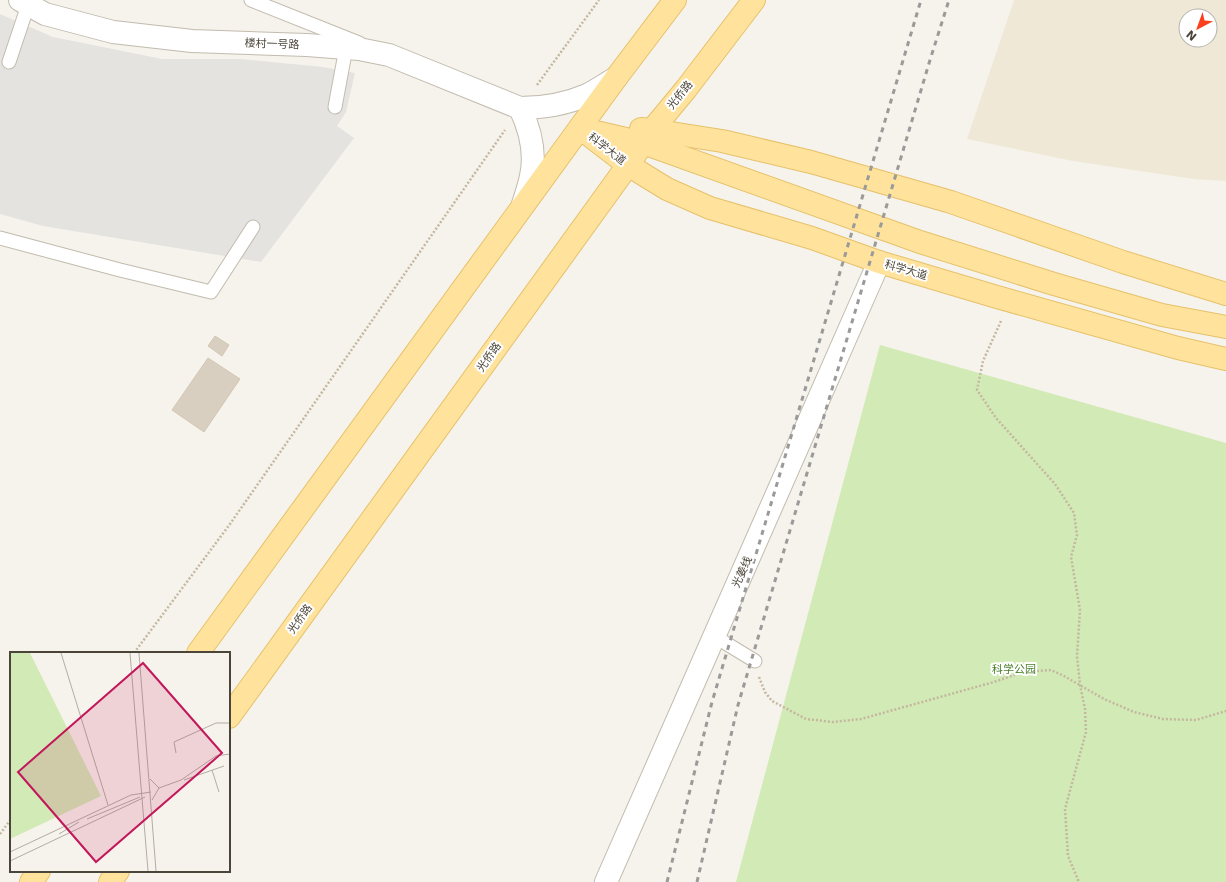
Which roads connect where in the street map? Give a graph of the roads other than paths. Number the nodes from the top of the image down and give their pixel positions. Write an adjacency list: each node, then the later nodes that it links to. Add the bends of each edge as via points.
1 (251, 0): 6 (lane)
2 (675, 0): 8 (main road)
3 (754, 0): 12 (main road, 光侨路)
4 (24, 2): 5 (street, 楼村一号路, via 45,14 113,32 192,40); 7 (lane)
5 (346, 48): 6 (street, 楼村一号路, via 359,48); 9 (lane)
6 (389, 55): 10 (street, 楼村一号路)
7 (9, 62)
8 (616, 78): 10 (street, via 587,95 563,103 539,108); 11 (main road)
9 (335, 108)
10 (520, 108): 14 (street, via 528,124 533,149 532,175)
11 (580, 128): 12 (main road); 13 (main road, 科学大道); 14 (main road)
12 (648, 136): 13 (main road, 光侨路); 18 (main road, via 722,141 811,162 951,202 1123,262); 19 (main road, via 920,242 1039,280 1162,315)
13 (628, 165): 17 (main road, 科学大道, via 667,189 710,208 812,238); 24 (main road, 光侨路)
14 (522, 207): 22 (main road)
15 (253, 227): 16 (lane, via 210,292)
16 (0, 238)
17 (879, 262): 20 (main road, 科学大道, via 1178,348); 21 (street, 光姜线)
18 (1226, 294)
19 (1226, 327)
20 (1226, 359)
21 (714, 636): 23 (lane); 29 (street, 光姜线)
22 (199, 652)
23 (755, 661)
24 (230, 716)
25 (38, 872): 27 (main road)
26 (117, 872): 28 (main road)
27 (31, 882)
28 (110, 882)
29 (606, 882)

